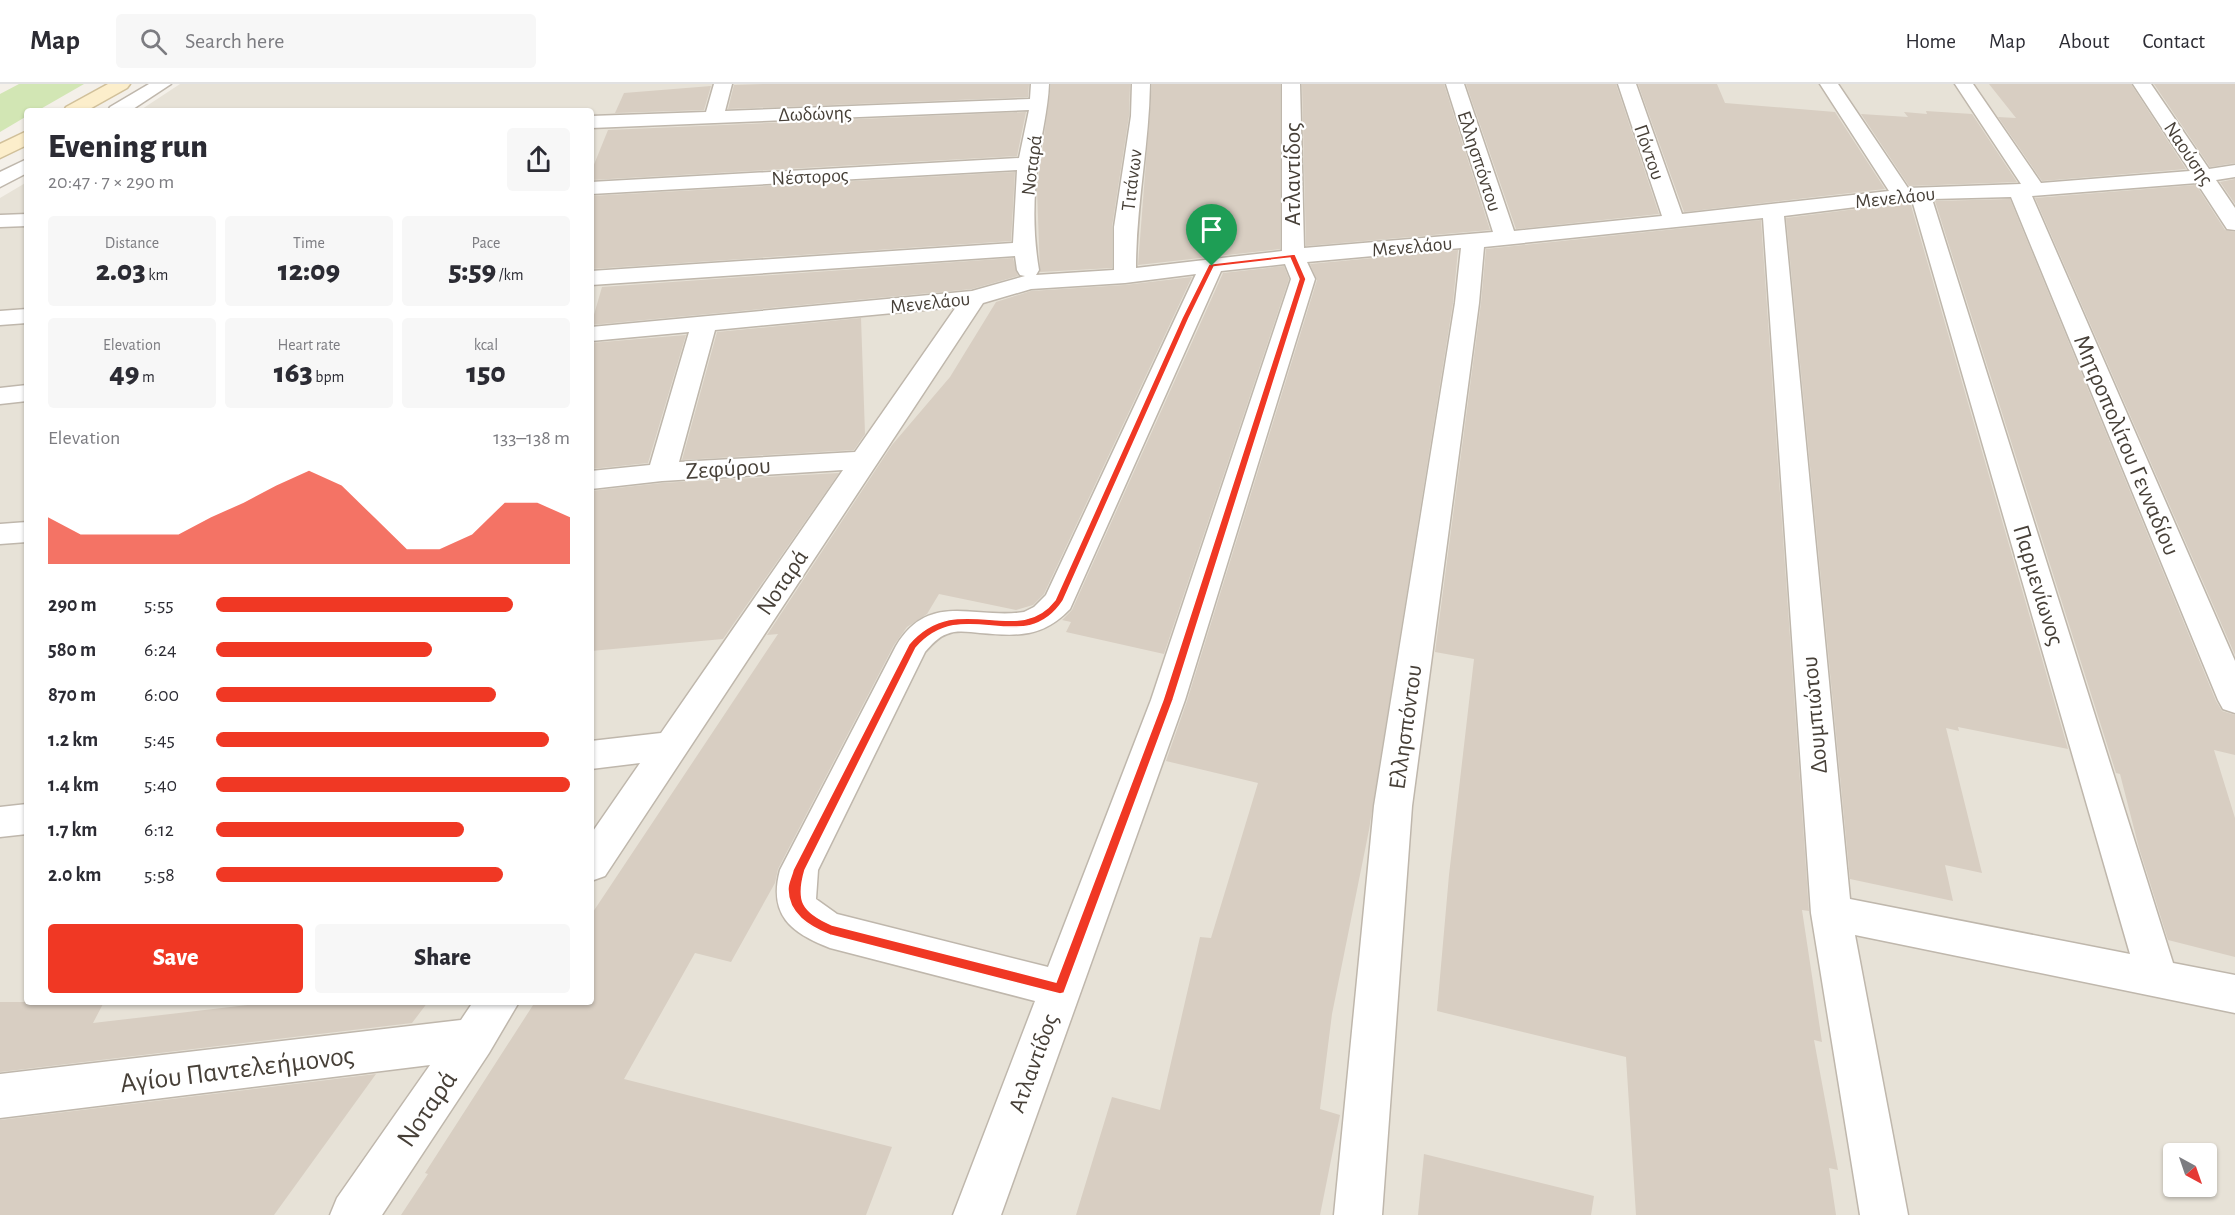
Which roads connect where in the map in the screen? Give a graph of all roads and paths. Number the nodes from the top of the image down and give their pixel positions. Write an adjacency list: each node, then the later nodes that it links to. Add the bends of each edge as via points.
1 (121, 84): 12 (street)
2 (162, 84): 13 (street)
3 (723, 84): 14 (street)
4 (1141, 84): 35 (street, Τιτάνων, via 1125,227)
5 (1291, 84): 33 (street, Ατλαντίδος)
6 (1455, 84): 31 (street, Ελλησπόντου)
7 (1627, 84): 28 (street, Πόντου)
8 (1829, 84): 25 (street, Παρμενίωνος)
9 (1964, 84): 24 (street, Μητροπολίτου Γενναδίου)
10 (2142, 84): 21 (street, Ναούσης)
11 (1040, 94): 14 (street, Δωδώνης); 18 (street, Νοταρά)
12 (78, 108)
13 (122, 108)
14 (714, 117): 15 (street, Δωδώνης)
15 (594, 122)
16 (24, 139): 17 (street)
17 (0, 152)
18 (1028, 163): 23 (street, Νέστορος); 32 (street, Νοταρά)
19 (24, 167): 22 (street)
20 (2235, 171): 21 (street, Μενελάου)
21 (2205, 176): 24 (street, Μενελάου); 30 (street, Ναούσης)
22 (0, 181)
23 (594, 188)
24 (2027, 190): 25 (street, Μενελάου); 50 (street, Μητροπολίτου Γενναδίου)
25 (1911, 194): 26 (street, Μενελάου); 57 (street, Παρμενίωνος)
26 (1773, 211): 28 (street, Μενελάου); 56 (street, Δουμπιώτου)
27 (24, 220): 29 (street)
28 (1674, 220): 31 (street, Μενελάου)
29 (0, 221)
30 (2235, 224)
31 (1490, 240): 33 (street, Μενελάου); 65 (street, Ελλησπόντου, via 1465,315 1393,806)
32 (1024, 249): 36 (street); 37 (street, Νοταρά)
33 (1293, 256): 34 (street, Μενελάου); 58 (street, Ατλαντίδος, via 1303,279 1168,700)
34 (1212, 266): 35 (street, Μενελάου); 58 (street, via 1059,601 1051,612 1029,623 954,621 936,625 923,634 912,646 793,889 798,907 810,921 830,930)
35 (1125, 276): 37 (street, Μενελάου)
36 (594, 278)
37 (1030, 282): 38 (street, Μενελάου)
38 (974, 298): 41 (street, Μενελάου); 45 (street, Νοταρά)
39 (24, 316): 40 (street)
40 (0, 318)
41 (704, 324): 42 (street, Μενελάου); 46 (street)
42 (594, 334)
43 (24, 393): 44 (street)
44 (0, 396)
45 (864, 460): 46 (street, Ζεφύρου); 51 (street, Νοταρά)
46 (662, 472): 47 (street, Ζεφύρου)
47 (594, 480)
48 (24, 532): 49 (street)
49 (0, 534)
50 (2235, 700)
51 (672, 745): 52 (street); 55 (street, Νοταρά)
52 (594, 755)
53 (24, 819): 54 (street)
54 (0, 822)
55 (594, 861)
56 (1831, 913): 57 (street); 66 (street, Δουμπιώτου)
57 (2157, 977): 59 (street)
58 (1060, 989): 64 (street, Ατλαντίδος)
59 (2235, 994)
60 (496, 1005): 61 (street, Νοταρά)
61 (474, 1039): 62 (street, Αγίου Παντελεήμονος); 63 (street, Νοταρά)
62 (0, 1096)
63 (354, 1215)
64 (977, 1215)
65 (1358, 1215)
66 (1884, 1215)

